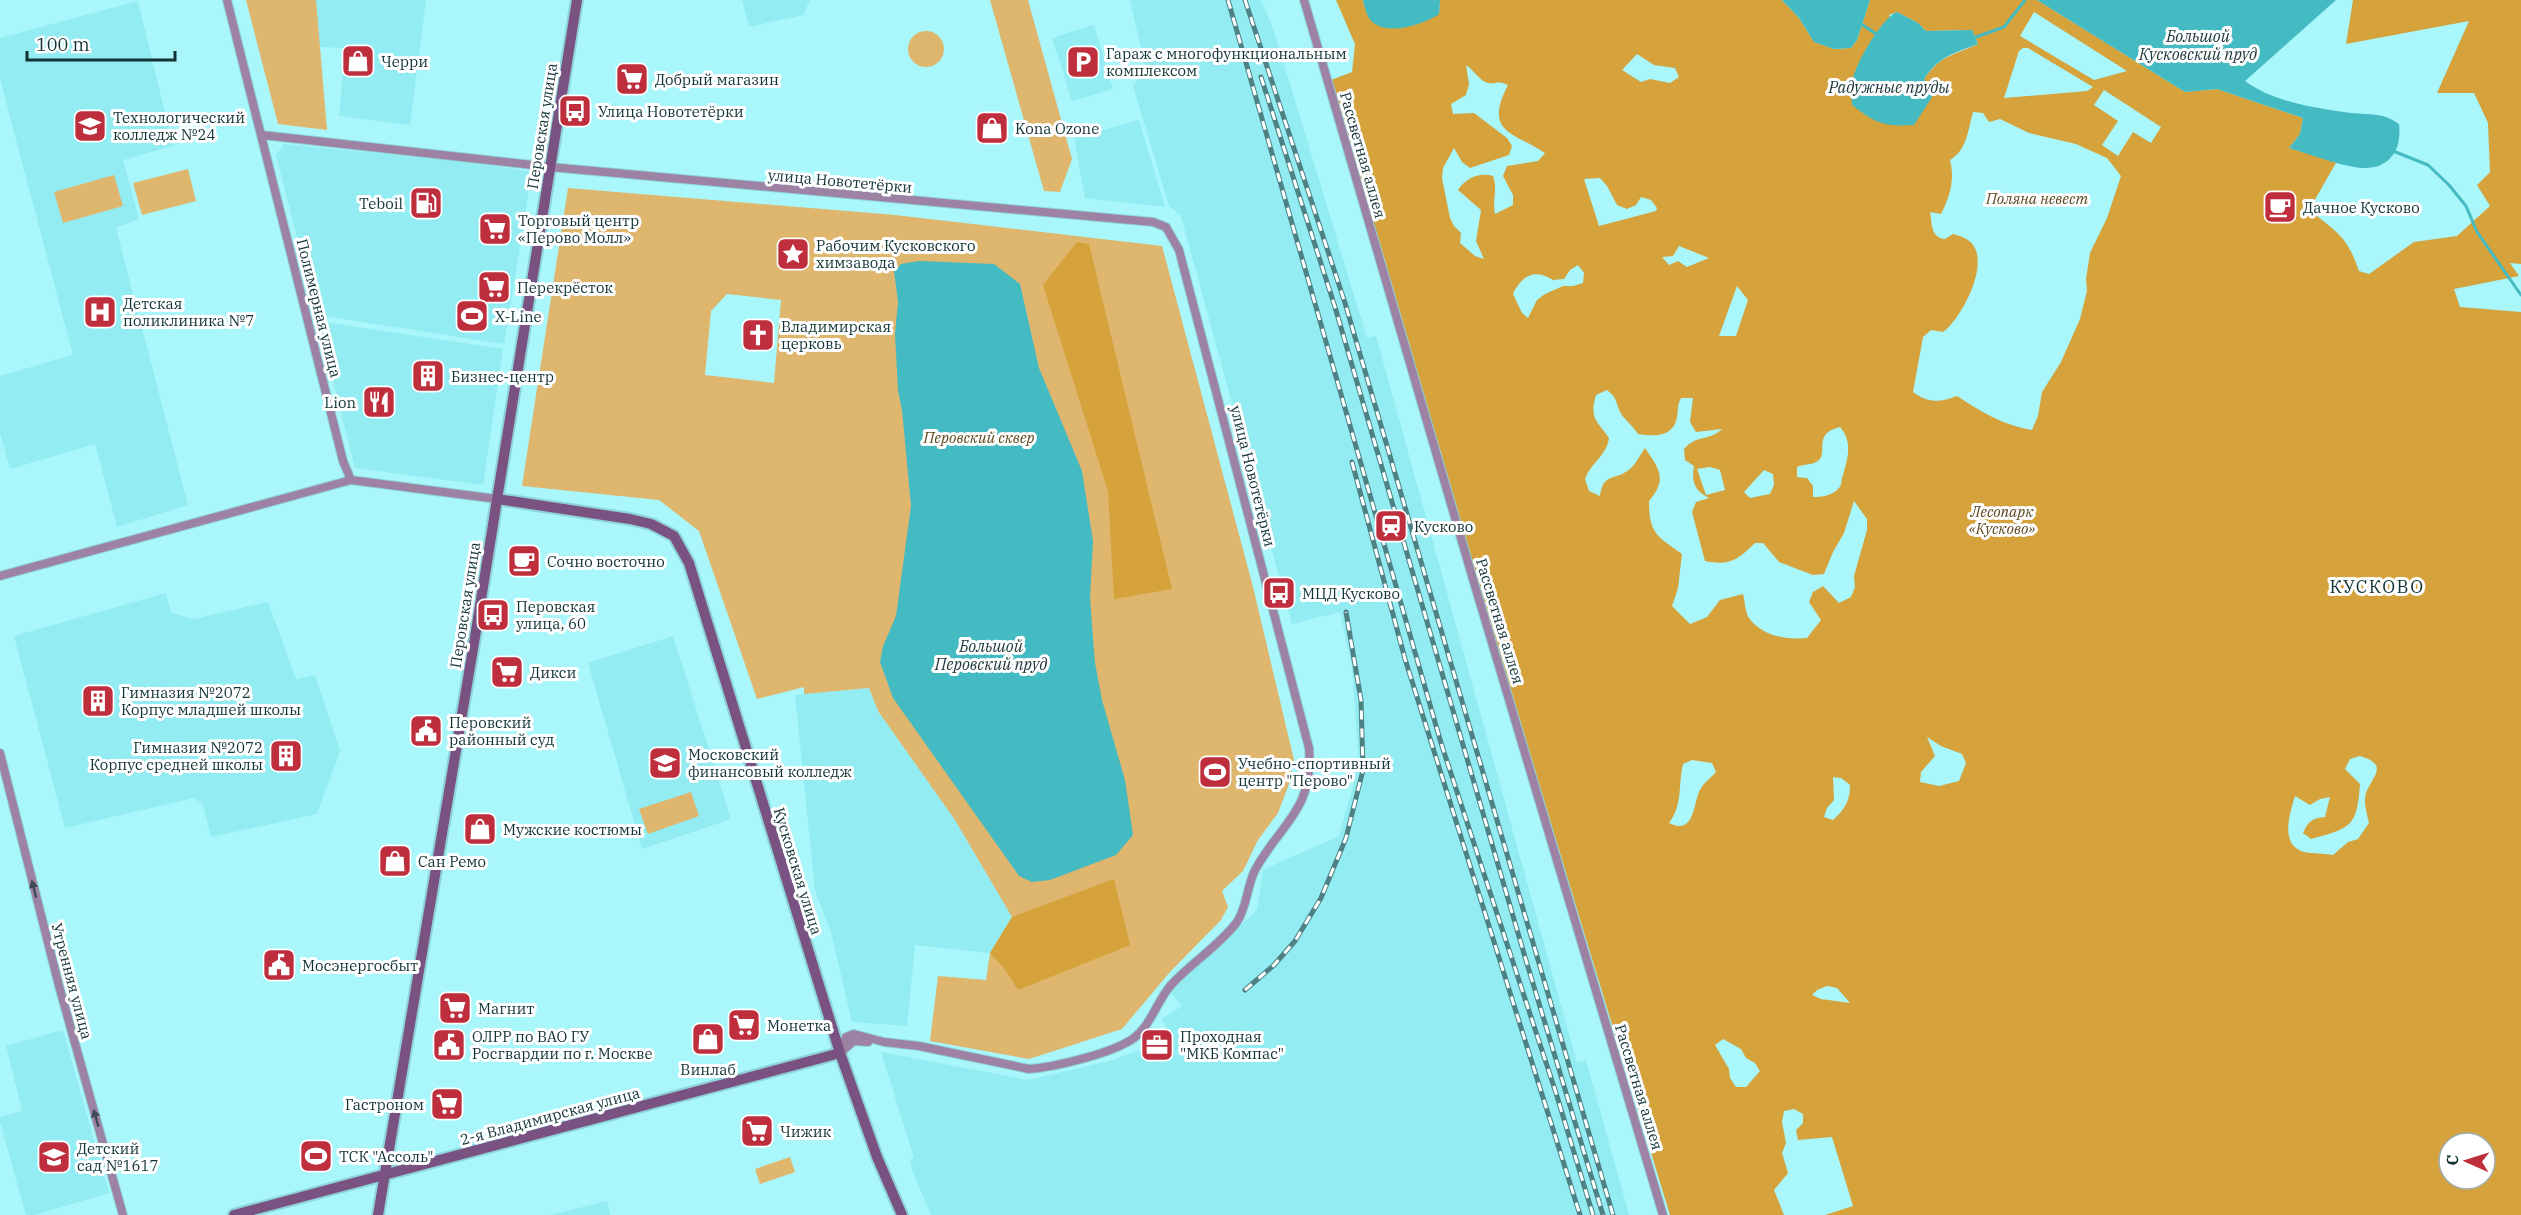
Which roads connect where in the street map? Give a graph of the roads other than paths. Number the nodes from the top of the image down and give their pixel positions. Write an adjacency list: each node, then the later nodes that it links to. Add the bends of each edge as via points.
1 (227, 0): 4 (street, Полимерная улица)
2 (577, 0): 5 (street, Перовская улица)
3 (1304, 0): 16 (street, Рассветная аллея)
4 (262, 135): 5 (street, улица Новотетёрки); 6 (street, Полимерная улица, via 343,461)
5 (550, 166): 7 (street, Перовская улица); 10 (street, улица Новотетёрки, via 1153,222 1166,227 1179,250 1309,748 1308,781 1303,796 1288,825 1256,869 1238,919 1169,987 1137,1036 1124,1044 1029,1069 850,1035)
6 (351, 480): 7 (street); 8 (street)
7 (497, 499): 10 (street, Кусковская улица, via 630,519 674,536 689,563); 11 (street, Перовская улица)
8 (0, 576)
9 (0, 753): 12 (street, Утренняя улица, one-way to 9, via 59,987)
10 (840, 1053): 11 (street, 2-я Владимирская улица); 15 (street, Кусковская улица)
11 (385, 1176): 13 (street, 2-я Владимирская улица); 14 (street, Перовская улица)
12 (123, 1215)
13 (234, 1215)
14 (378, 1215)
15 (902, 1215)
16 (1663, 1215)

